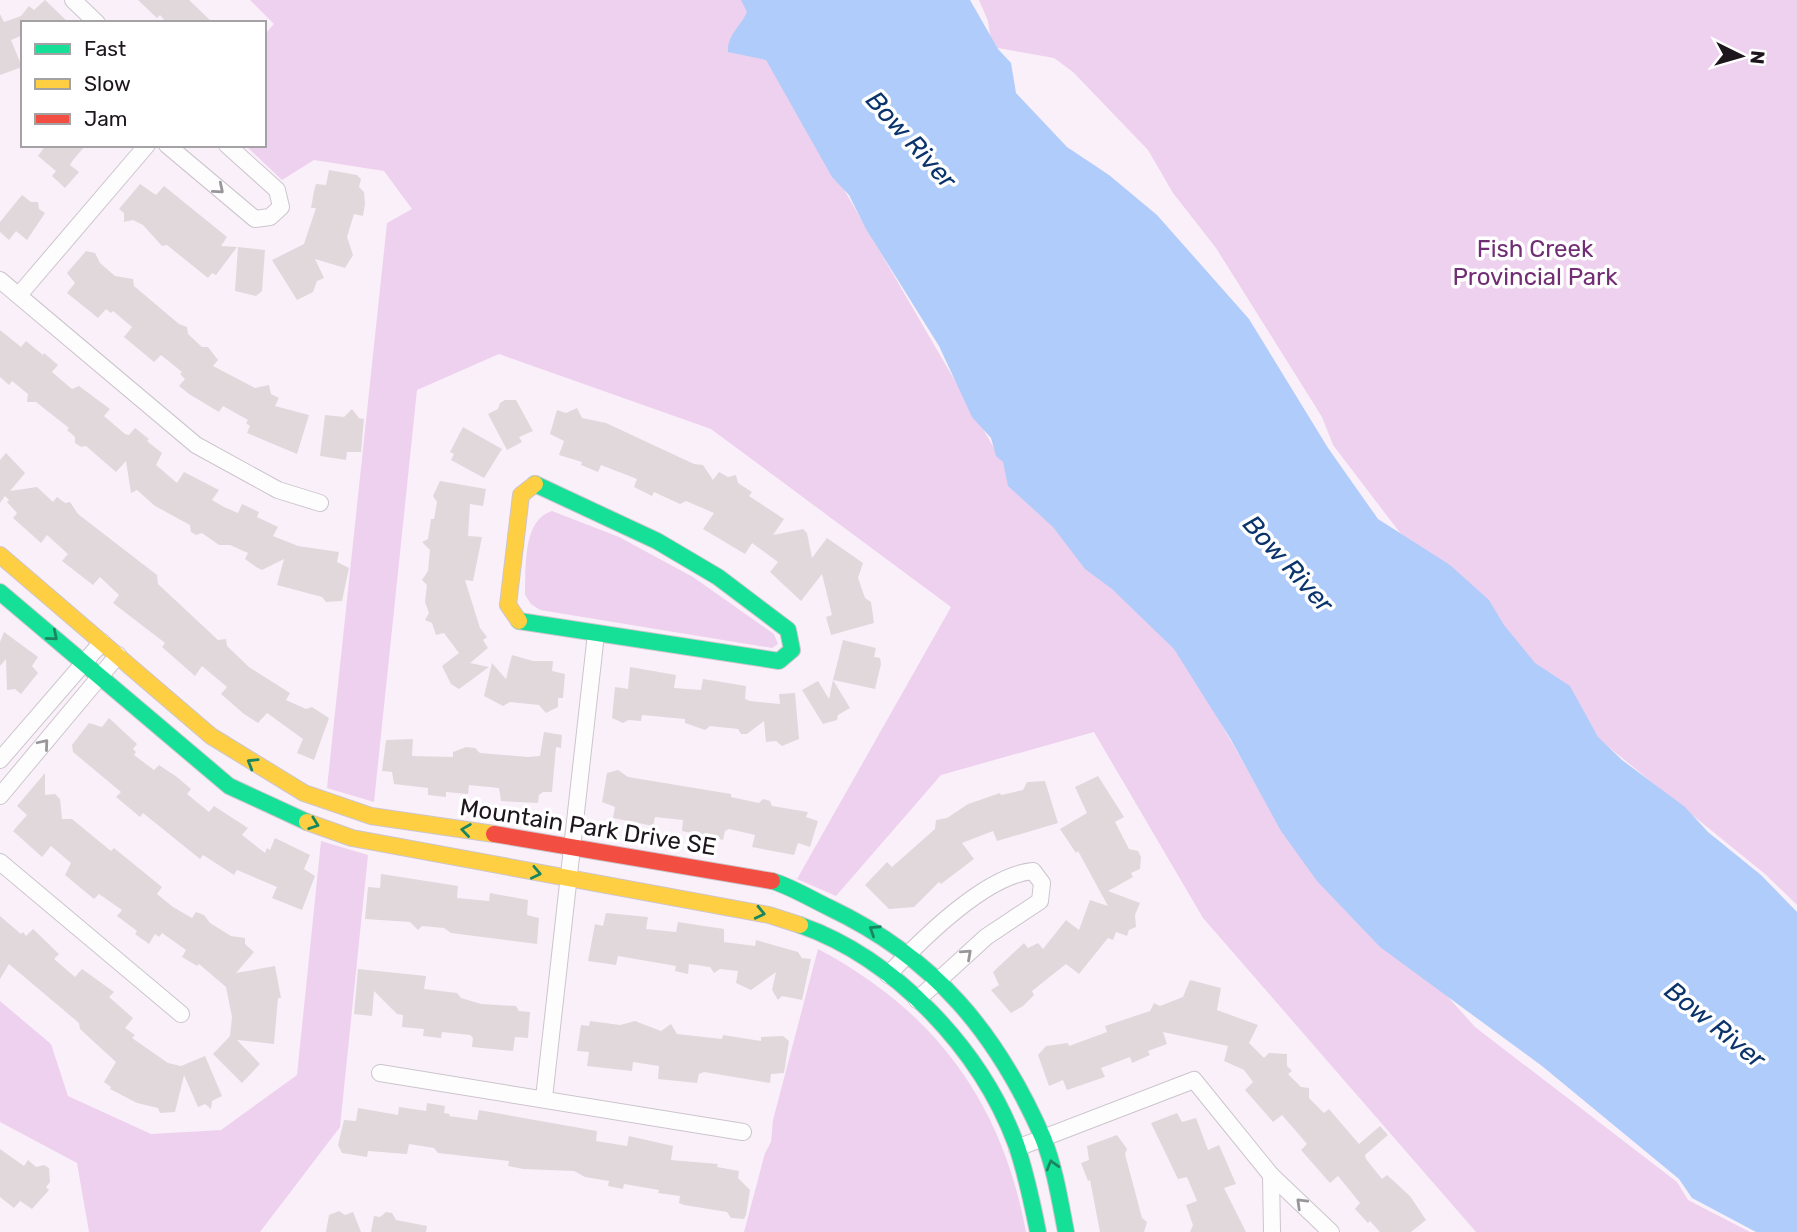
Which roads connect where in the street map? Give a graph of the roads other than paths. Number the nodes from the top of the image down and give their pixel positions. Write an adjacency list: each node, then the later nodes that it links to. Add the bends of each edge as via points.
1 (73, 0): 2 (street)
2 (95, 21)
3 (145, 147): 7 (street)
4 (169, 147): 5 (street, one-way to 5, via 255,219 270,217 281,207 278,190)
5 (230, 147)
6 (0, 280): 7 (street)
7 (19, 295): 8 (street, via 196,445 278,490)
8 (320, 503)
9 (0, 555): 12 (street, Mountain Park Drive SE)
10 (0, 592): 14 (street, Mountain Park Drive SE, one-way to 14)
11 (596, 634): 11 (street, via 779,661 792,650 788,630 718,578 657,541 535,484 521,495 508,605 517,621); 18 (street)
12 (102, 642): 13 (street, Mountain Park Drive SE); 14 (street)
13 (118, 655): 15 (street); 18 (street, Mountain Park Drive SE, one-way to 13, via 371,816 304,793 211,736)
14 (85, 662): 15 (street, Mountain Park Drive SE); 16 (street)
15 (100, 675): 17 (street, one-way to 15); 20 (street, Mountain Park Drive SE, one-way to 20, via 229,786 296,818 352,838)
16 (0, 760)
17 (0, 796)
18 (571, 846): 20 (street); 21 (street, Mountain Park Drive SE, one-way to 18, via 836,908 775,882)
19 (0, 862): 25 (street)
20 (568, 879): 22 (street, Mountain Park Drive SE, one-way to 22, via 769,915 829,937); 27 (street)
21 (909, 953): 22 (street); 23 (street, Mountain Park Drive SE); 23 (street, one-way to 21, via 986,937 1040,901 1042,883 1033,871 1016,873 966,904)
22 (888, 975): 24 (street, Mountain Park Drive SE)
23 (939, 979): 24 (street); 29 (street, Mountain Park Drive SE, via 998,1052)
24 (917, 1000): 30 (street, Mountain Park Drive SE, via 967,1056 995,1100)
25 (180, 1014)
26 (380, 1073): 27 (street)
27 (544, 1098): 28 (street)
28 (743, 1132)
29 (1043, 1139): 30 (street); 31 (street, via 1194,1080); 33 (street, Mountain Park Drive SE, one-way to 29)
30 (1017, 1149): 32 (street, Mountain Park Drive SE)
31 (1271, 1175): 34 (street); 35 (street, one-way to 31)
32 (1038, 1232)
33 (1066, 1232)
34 (1272, 1232)
35 (1331, 1232)

